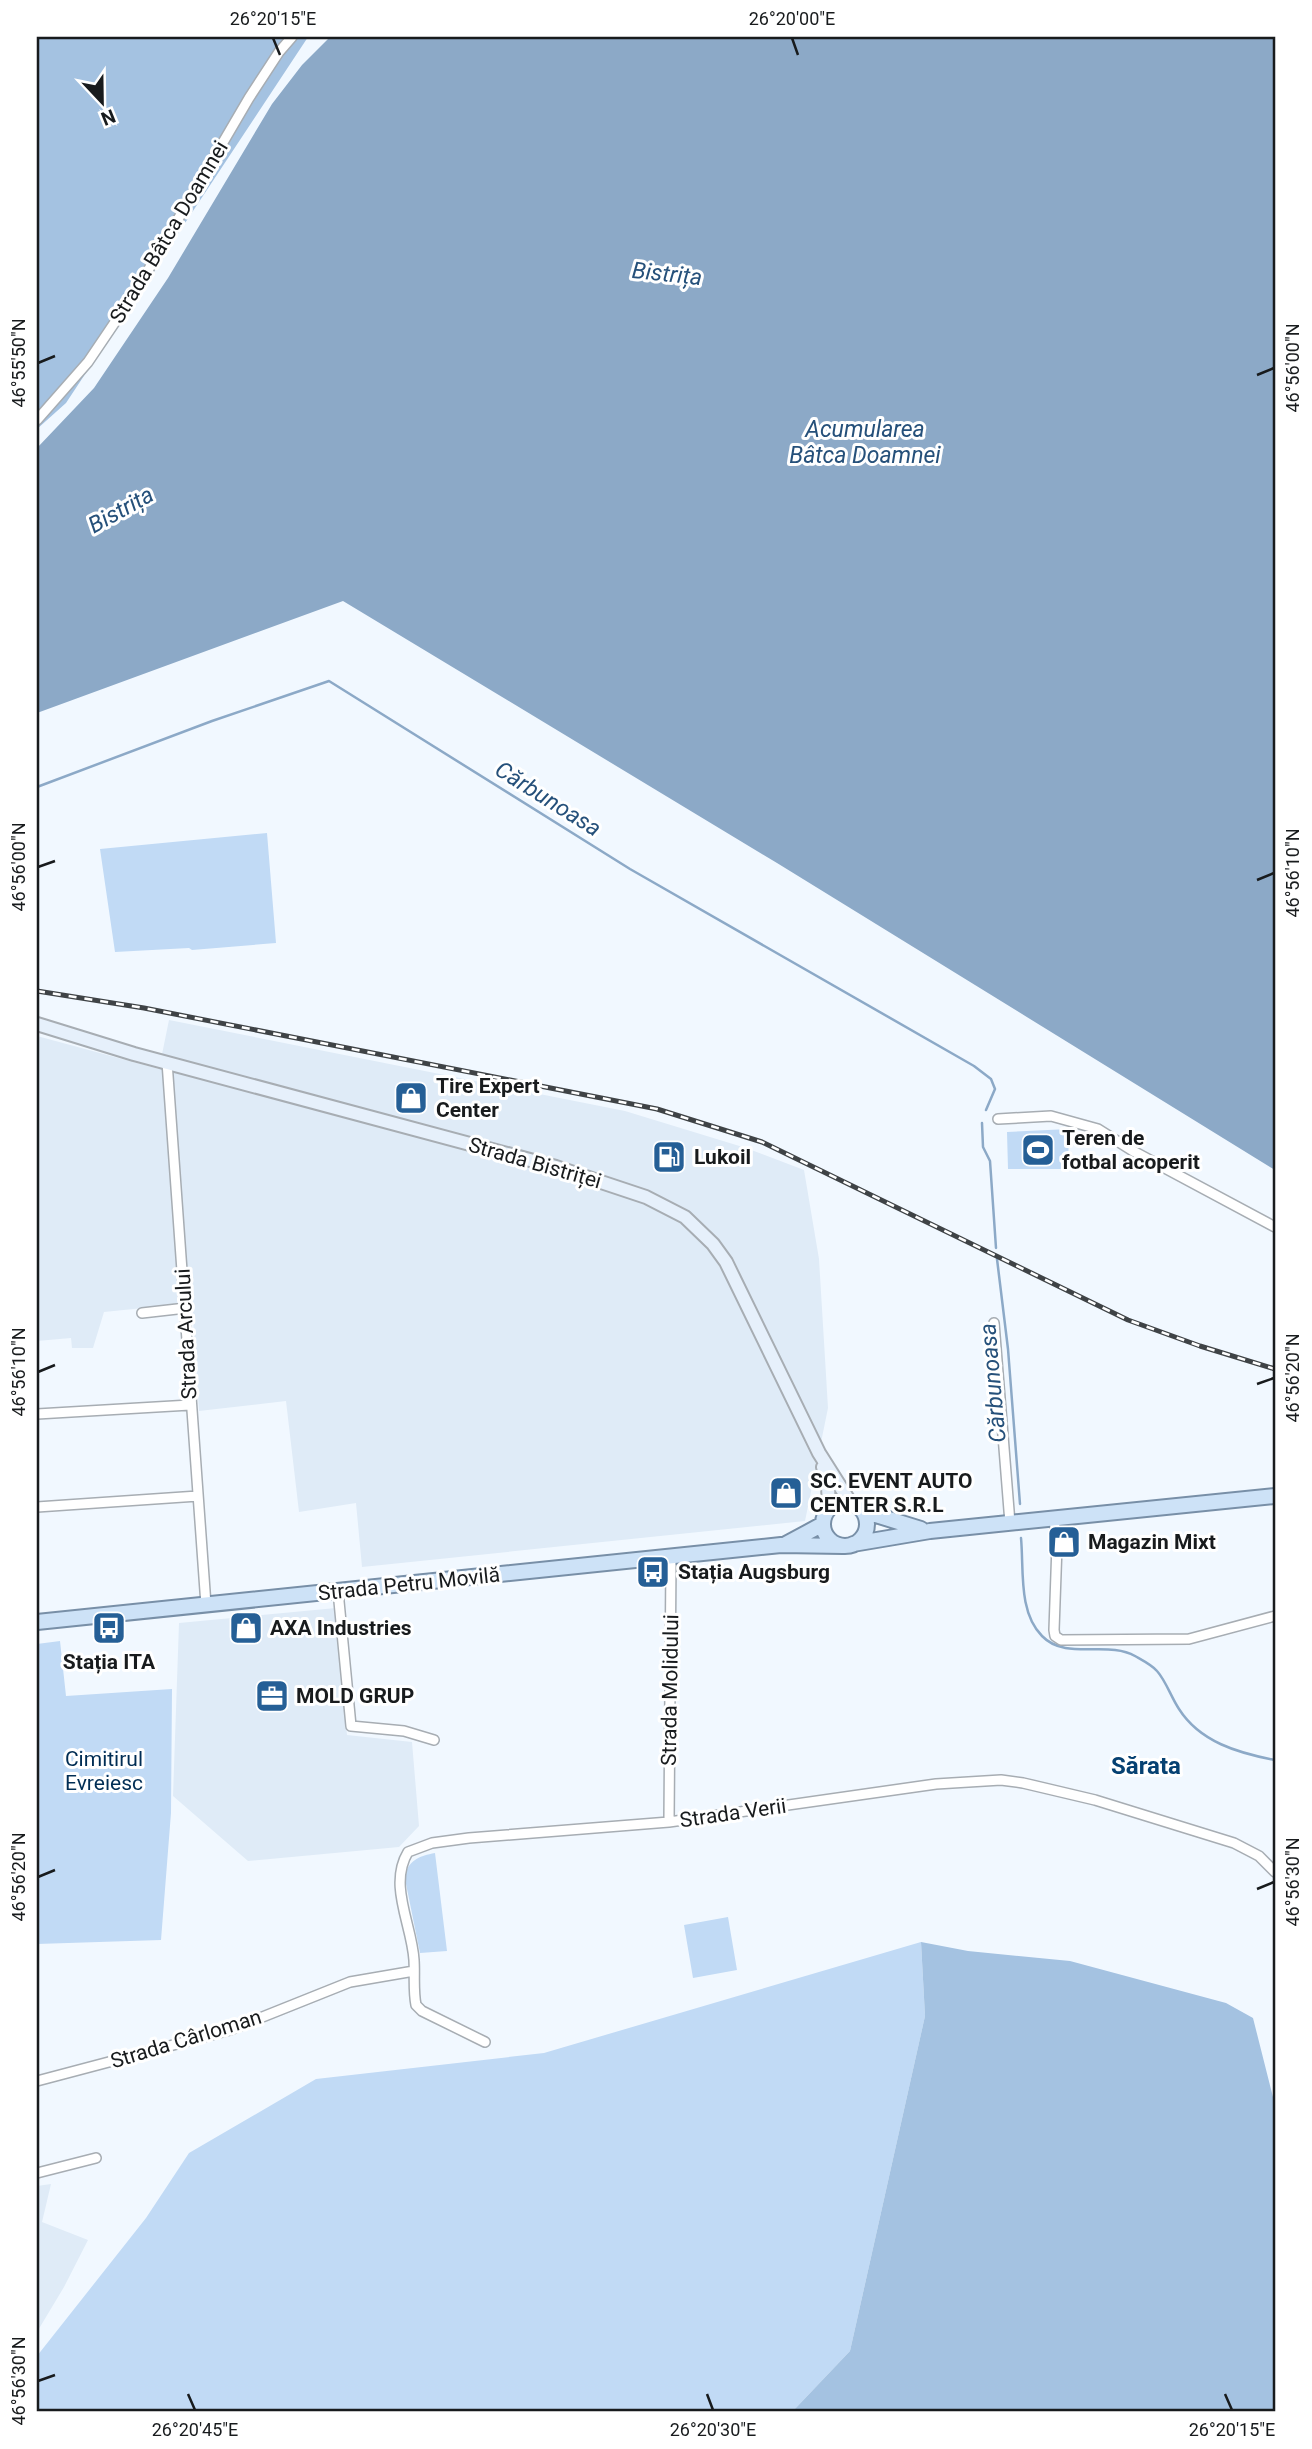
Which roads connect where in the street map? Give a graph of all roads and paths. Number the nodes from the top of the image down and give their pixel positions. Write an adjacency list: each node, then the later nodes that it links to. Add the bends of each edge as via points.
1 (292, 37): 2 (street, Strada Bâtca Doamnei, via 249,98 136,292 88,362)
2 (37, 420)
3 (37, 1024): 4 (main road, Strada Bistriței)
4 (167, 1062): 7 (street, Strada Arcului); 12 (main road, Strada Bistriței, via 556,1167 672,1209 713,1244 726,1262)
5 (998, 1119): 6 (street, via 1051,1116 1098,1129)
6 (1275, 1227)
7 (186, 1308): 8 (street); 10 (street, Strada Arcului)
8 (142, 1313)
9 (994, 1323): 20 (street)
10 (190, 1405): 11 (street); 13 (street, Strada Arcului)
11 (37, 1414)
12 (819, 1453): 15 (main road, Strada Bistriței); 17 (main road, Strada Bistriței)
13 (198, 1496): 16 (street); 27 (street, Strada Arcului)
14 (1275, 1496): 19 (main road, Strada Petru Movilă)
15 (850, 1502): 17 (main road); 18 (main road)
16 (37, 1507)
17 (829, 1508): 21 (main road)
18 (863, 1511): 22 (main road, Strada Petru Movilă); 24 (main road, via 866,1530 859,1541)
19 (1054, 1519): 20 (main road, Strada Petru Movilă); 28 (street, via 1054,1630 1061,1640 1189,1639)
20 (1010, 1523): 22 (main road, Strada Petru Movilă)
21 (823, 1524): 23 (main road, Strada Petru Movilă); 24 (main road, via 831,1541)
22 (930, 1531): 24 (main road, Strada Petru Movilă)
23 (781, 1545): 24 (main road, Strada Petru Movilă); 25 (main road, Strada Petru Movilă)
24 (848, 1545)
25 (671, 1558): 26 (main road, Strada Petru Movilă); 31 (street, Strada Molidului)
26 (338, 1591): 27 (main road, Strada Petru Movilă); 30 (street, via 351,1726 404,1731)
27 (206, 1605): 29 (main road, Strada Petru Movilă)
28 (1275, 1616)
29 (37, 1622)
30 (434, 1740)
31 (668, 1822): 32 (street, Strada Verii, via 936,1784 1001,1780 1083,1797 1234,1843); 33 (street, Strada Verii, via 469,1838 408,1852 399,1879)
32 (1275, 1871)
33 (414, 1972): 34 (street, Strada Verii, via 416,2004 422,2011); 35 (street, Strada Cârloman, via 350,1982 230,2029)
34 (485, 2042)
35 (37, 2081)
36 (96, 2158): 37 (street)
37 (37, 2173)

